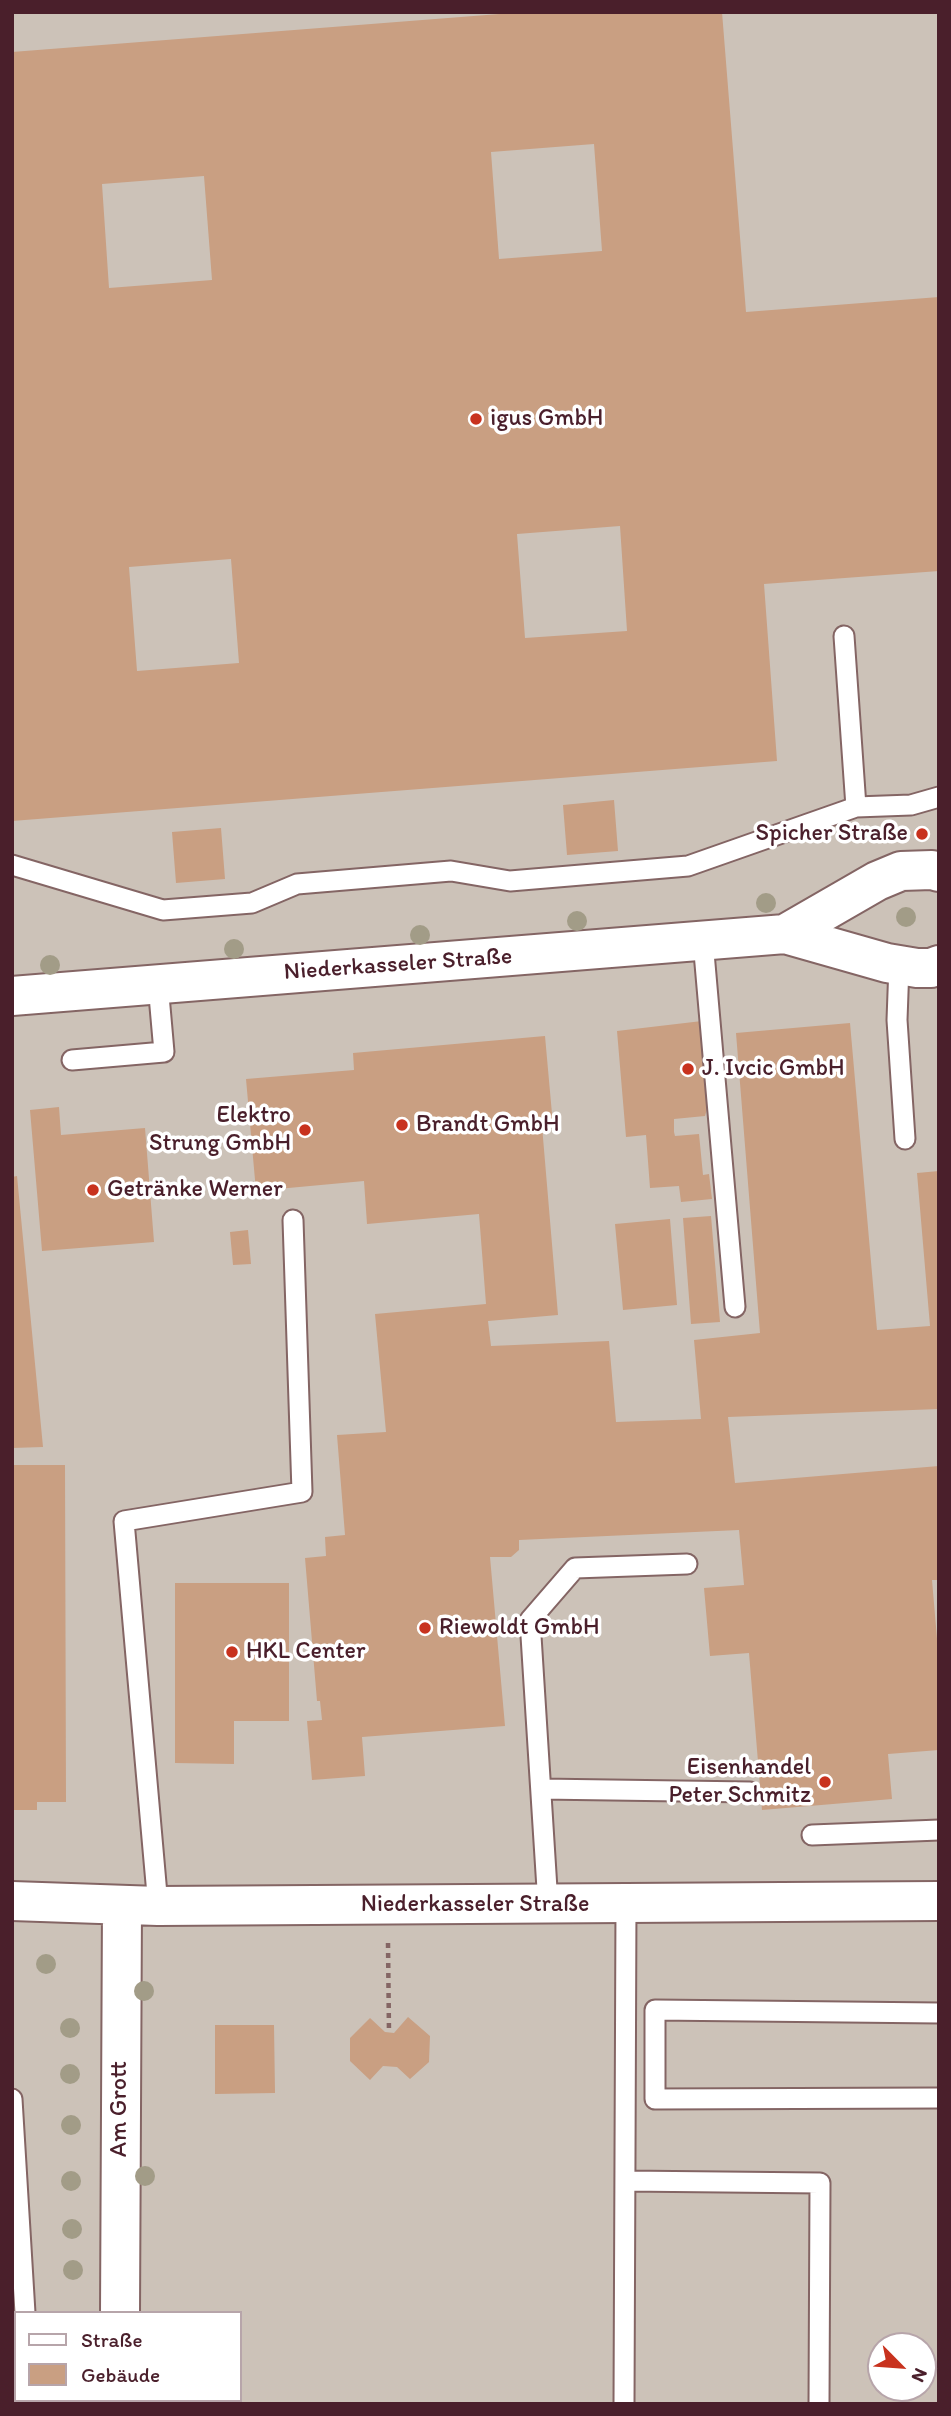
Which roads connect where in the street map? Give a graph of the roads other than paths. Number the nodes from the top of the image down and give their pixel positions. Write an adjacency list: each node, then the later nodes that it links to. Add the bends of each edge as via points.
1 (844, 636): 3 (lane)
2 (939, 797): 3 (lane, via 911,805)
3 (856, 807): 4 (lane, via 688,866 510,881 451,871 297,884 252,903 163,910)
4 (12, 865)
5 (939, 872): 6 (street, Niederkasseler Straße, via 901,872 877,881)
6 (785, 934): 7 (street, Niederkasseler Straße); 8 (street, Niederkasseler Straße)
7 (703, 941): 10 (street, Niederkasseler Straße); 15 (lane)
8 (899, 965): 9 (street, Niederkasseler Straße); 13 (lane, via 897,1020)
9 (939, 965)
10 (158, 984): 11 (street, Niederkasseler Straße); 12 (lane, via 164,1052)
11 (12, 996)
12 (72, 1060)
13 (905, 1139)
14 (293, 1220): 25 (lane, via 302,1492 124,1521)
15 (734, 1307)
16 (687, 1564): 17 (lane, via 575,1568 530,1620)
17 (541, 1789): 18 (lane); 23 (lane)
18 (750, 1792)
19 (939, 1830): 20 (lane)
20 (812, 1835)
21 (12, 1901): 25 (street, Niederkasseler Straße)
22 (939, 1902): 24 (street, Niederkasseler Straße)
23 (548, 1905): 24 (street, Niederkasseler Straße); 25 (street, Niederkasseler Straße)
24 (626, 1905): 29 (lane)
25 (140, 1906): 31 (street, Am Grott)
26 (939, 2013): 27 (lane, via 655,2010 655,2099)
27 (939, 2098)
28 (12, 2099): 30 (lane)
29 (625, 2181): 32 (lane); 33 (lane, via 820,2183)
30 (25, 2311)
31 (120, 2311)
32 (624, 2404)
33 (818, 2404)

